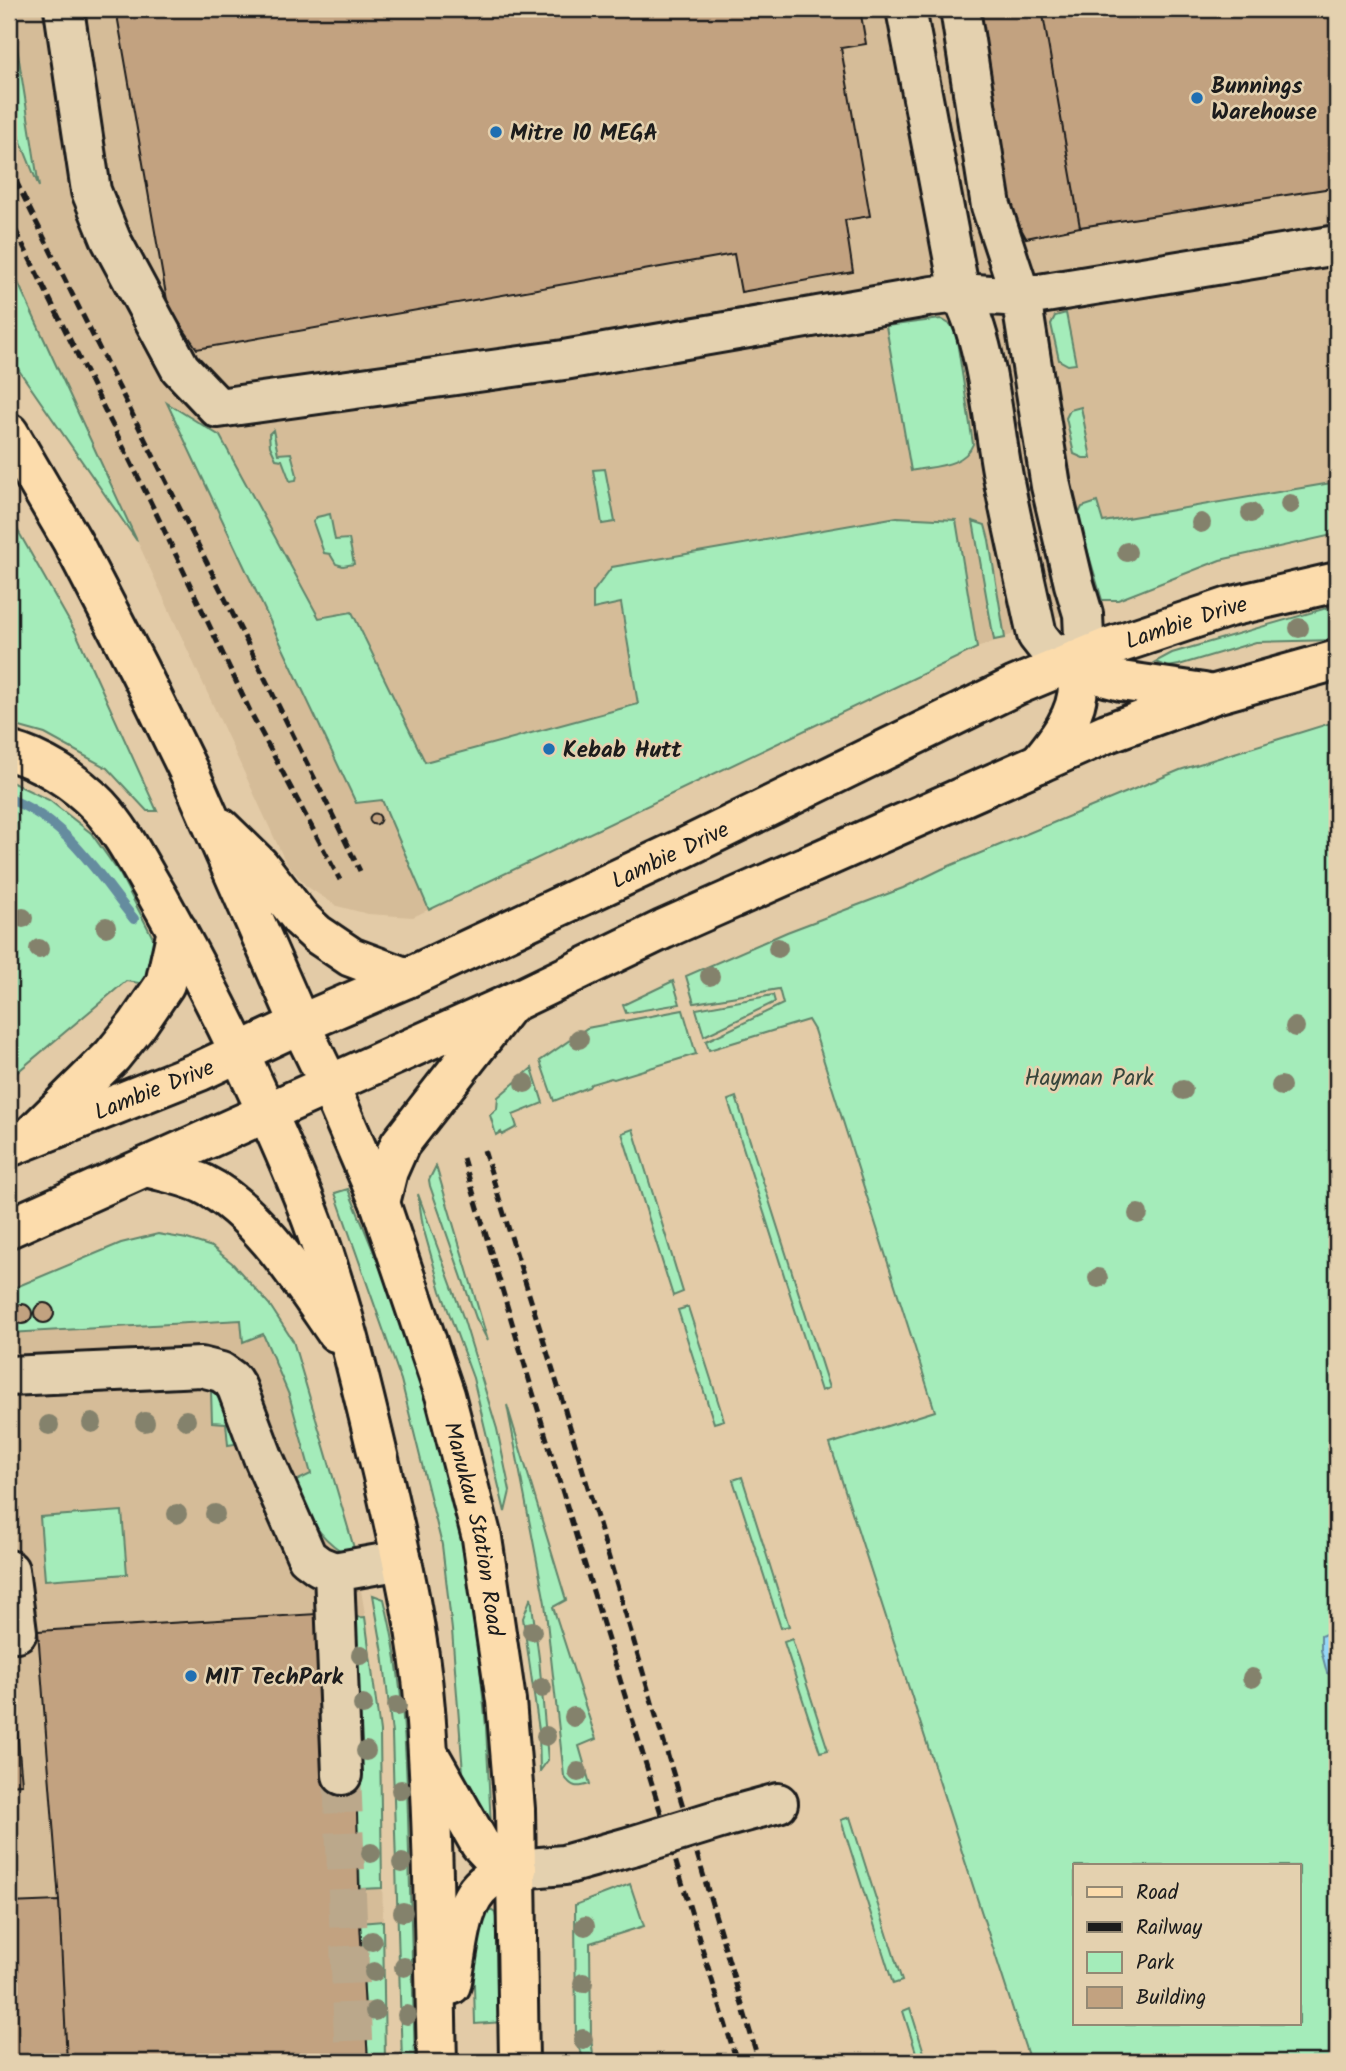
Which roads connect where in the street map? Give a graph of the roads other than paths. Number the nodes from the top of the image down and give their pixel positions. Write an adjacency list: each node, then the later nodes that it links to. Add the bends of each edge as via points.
1 (64, 9): 5 (lane, via 90,191 180,368 218,408 564,360)
2 (906, 9): 5 (lane)
3 (960, 9): 6 (lane, via 991,206)
4 (1337, 245): 6 (lane)
5 (960, 293): 6 (lane); 7 (lane, via 972,313)
6 (1021, 297): 8 (lane)
7 (989, 393): 8 (lane); 10 (lane)
8 (1037, 393): 11 (lane)
9 (9, 433): 18 (main road, Manukau Station Road, via 72,541 190,774)
10 (1004, 482): 11 (lane); 14 (lane, via 1037,635 1048,649)
11 (1051, 486): 14 (lane, via 1083,614 1084,636)
12 (1337, 582): 14 (main road, Lambie Drive, via 1229,607)
13 (1337, 660): 15 (main road)
14 (1074, 661): 15 (main road, via 1121,681); 17 (main road, via 1079,683 1070,716); 20 (main road, Lambie Drive, via 1015,685 684,849)
15 (1215, 694): 17 (main road)
16 (9, 751): 19 (main road, via 77,785 100,807)
17 (1039, 763): 21 (main road, via 664,929)
18 (204, 811): 20 (main road, via 259,865 317,934 351,957); 22 (main road, Manukau Station Road)
19 (177, 930): 23 (main road); 26 (main road, via 165,984 137,1025 112,1056)
20 (407, 978): 22 (main road, Lambie Drive)
21 (509, 1004): 24 (main road); 28 (main road, via 400,1144)
22 (300, 1024): 23 (main road, Lambie Drive); 24 (main road, Manukau Station Road)
23 (239, 1052): 25 (main road); 26 (main road, Lambie Drive)
24 (329, 1084): 25 (main road); 28 (main road, Manukau Station Road)
25 (267, 1113): 27 (main road); 30 (main road, via 310,1216)
26 (19, 1142)
27 (146, 1167): 29 (main road); 30 (main road, via 203,1184 234,1206 295,1271)
28 (380, 1203): 39 (main road, Manukau Station Road, via 445,1395 482,1538 506,1701)
29 (9, 1228)
30 (357, 1364): 32 (main road)
31 (9, 1376): 34 (lane, via 201,1367 221,1372 241,1395 307,1557)
32 (402, 1560): 34 (lane); 36 (main road, via 417,1643)
33 (9, 1570): 35 (lane)
34 (334, 1572): 37 (lane)
35 (17, 1632)
36 (427, 1750): 39 (main road, via 480,1844 493,1858); 40 (main road)
37 (342, 1775)
38 (778, 1803): 39 (lane, bridge, via 564,1865)
39 (517, 1869): 40 (main road, via 486,1882 468,1906); 41 (main road, Manukau Station Road)
40 (437, 2055)
41 (519, 2062)

